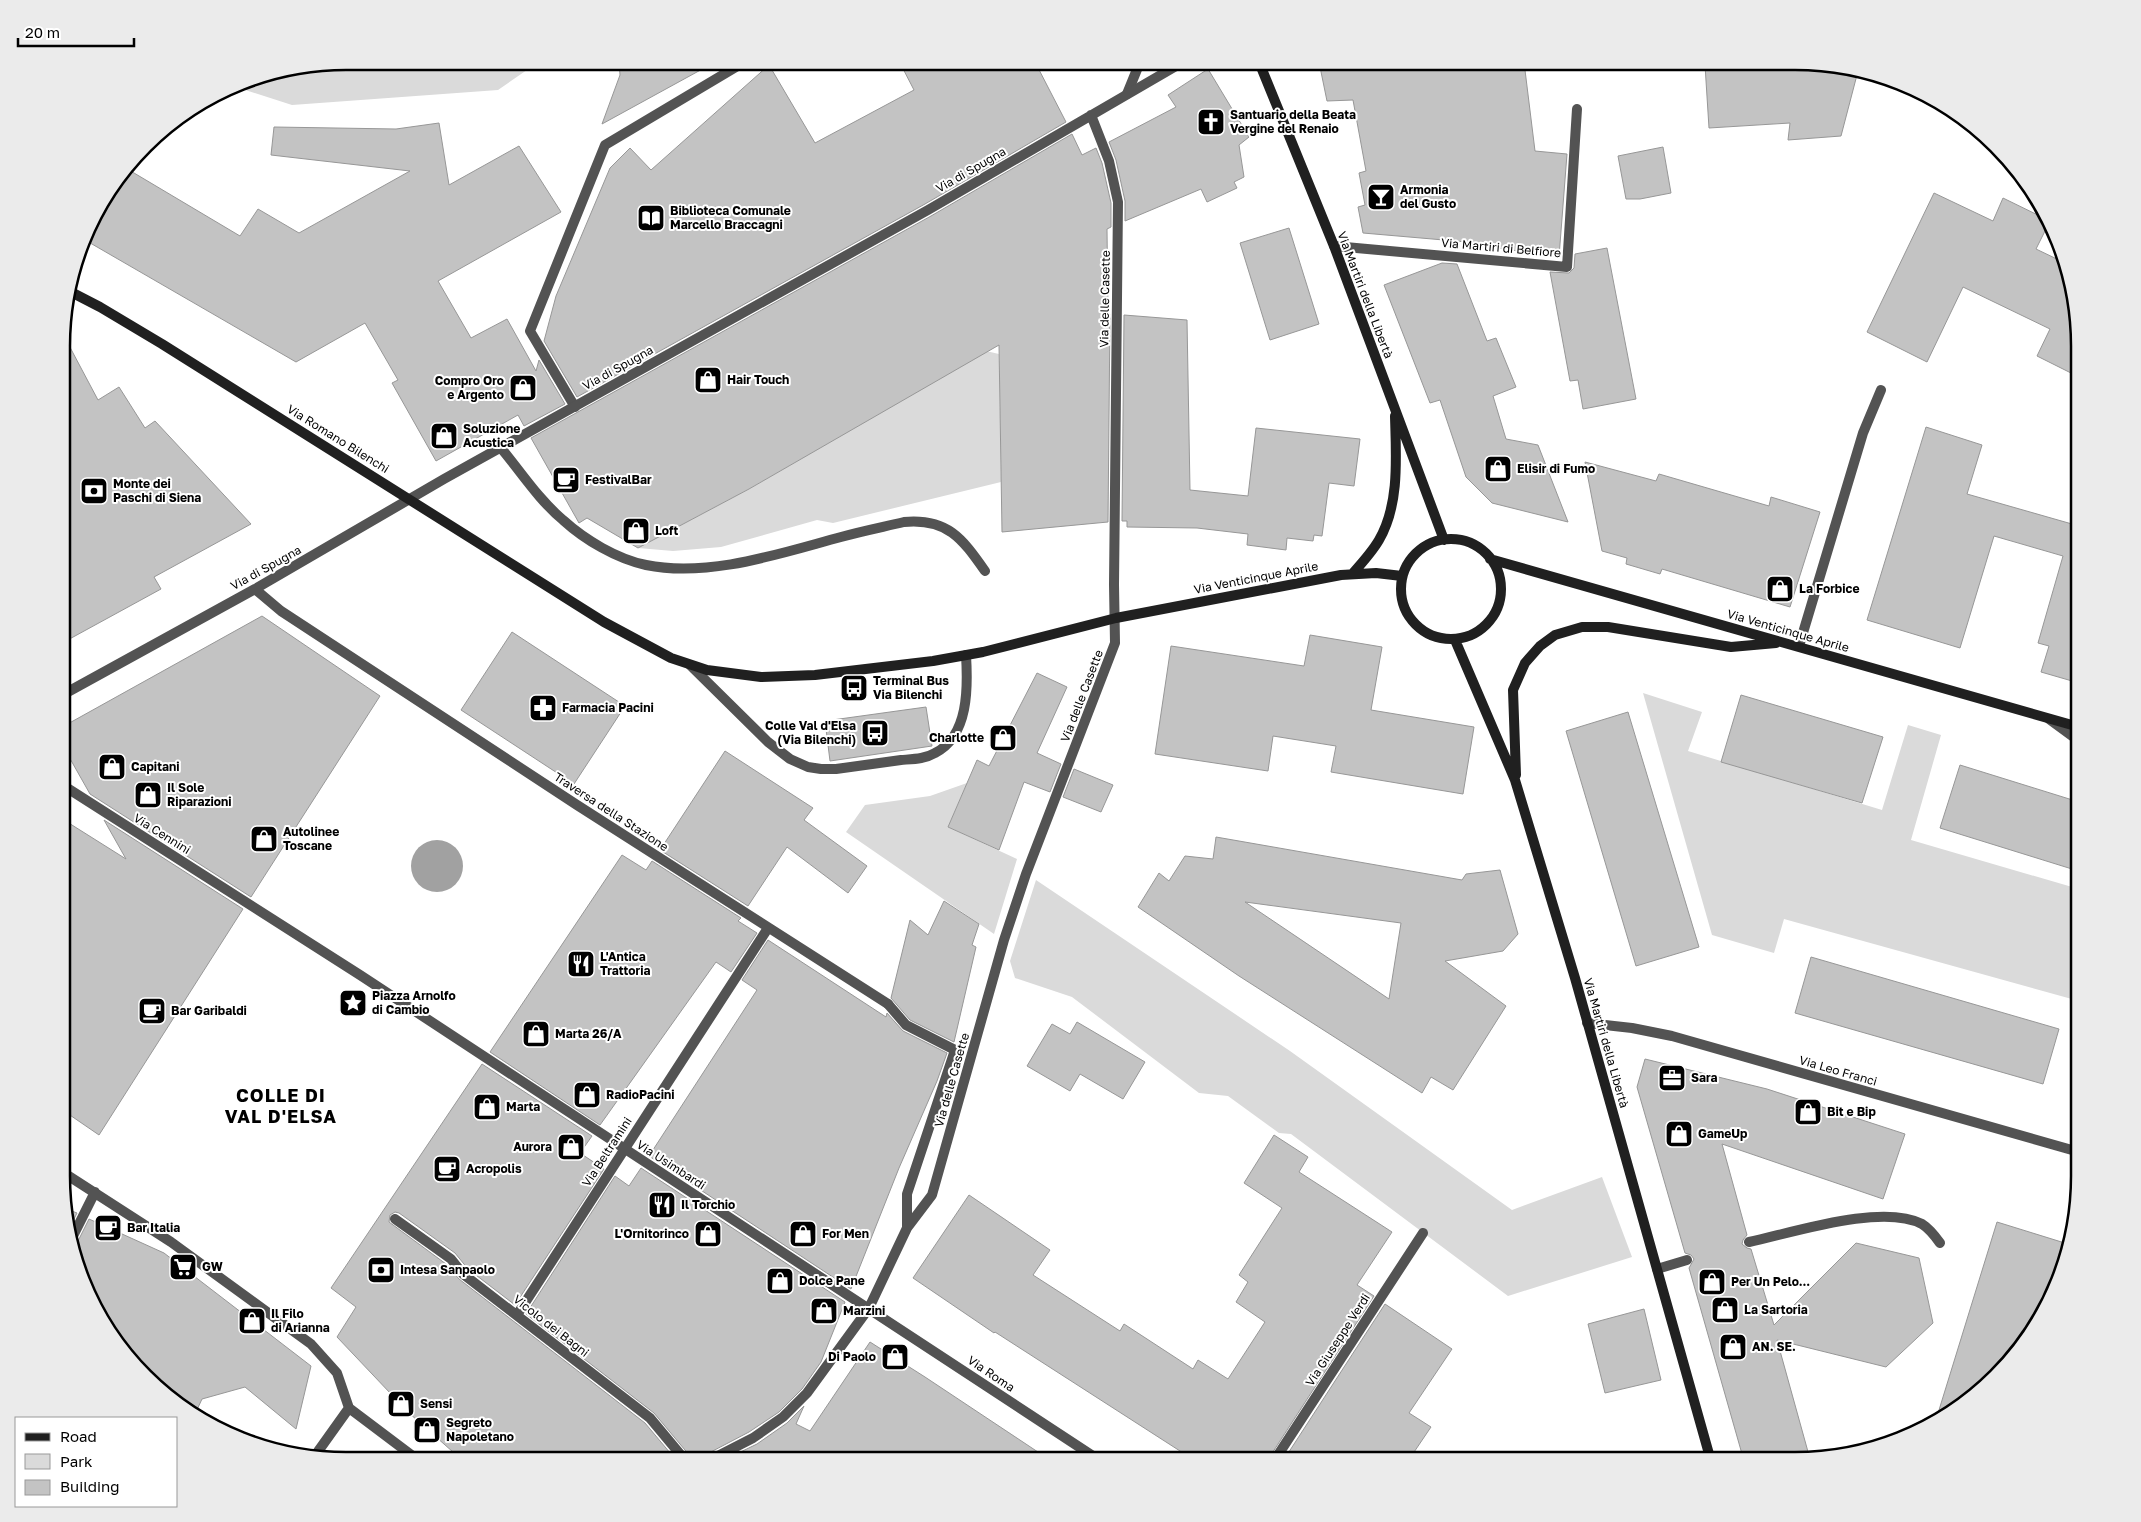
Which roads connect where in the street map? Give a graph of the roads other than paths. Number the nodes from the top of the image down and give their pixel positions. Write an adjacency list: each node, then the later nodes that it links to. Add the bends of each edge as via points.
1 (731, 70): 11 (street, via 605,145 530,331)
2 (1137, 70): 5 (street)
3 (1169, 70): 5 (street, Via di Spugna)
4 (1262, 70): 8 (main road, Via Martiri della Libertà)
5 (1127, 94): 7 (street, Via di Spugna)
6 (1577, 109): 8 (street, Via Martiri di Belfiore, via 1567,267)
7 (1091, 115): 11 (street, Via di Spugna); 21 (street, Via delle Casette, via 1110,161 1118,202)
8 (1334, 246): 12 (main road, Via Martiri della Libertà)
9 (75, 294): 14 (main road, Via Romano Bilenchi, via 126,322)
10 (1881, 390): 24 (street, via 1863,433)
11 (575, 407): 13 (street, Via di Spugna)
12 (1394, 408): 15 (main road, Via Martiri della Libertà); 18 (main road, via 1395,470 1390,509 1379,540)
13 (501, 448): 14 (street, Via di Spugna); 17 (street, via 564,521 608,550 636,562 672,568 728,564 918,521 939,525 958,536)
14 (411, 499): 20 (street, Via di Spugna); 26 (main road, Via Romano Bilenchi, via 590,614 655,650)
15 (1444, 540): 16 (main road, via 1470,542); 19 (main road, via 1430,543 1418,551)
16 (1490, 559): 22 (main road, via 1501,586 1493,616 1483,628); 23 (main road, Via Venticinque Aprile)
17 (985, 571)
18 (1353, 574): 19 (main road, Via Venticinque Aprile); 21 (main road, Via Venticinque Aprile)
19 (1402, 576): 22 (main road, via 1401,596 1408,616 1428,634)
20 (255, 589): 27 (street, Via di Spugna); 33 (street, Traversa della Stazione, via 281,611)
21 (1116, 618): 25 (main road, Via Venticinque Aprile); 42 (street, Via delle Casette, via 1113,652 1026,874 1004,940 932,1195)
22 (1455, 640): 31 (main road, Via Martiri della Libertà)
23 (1782, 642): 24 (main road, Via Venticinque Aprile); 31 (main road, via 1731,647 1608,627 1582,627 1555,634 1525,663 1513,690)
24 (1799, 646): 28 (main road, Via Venticinque Aprile)
25 (966, 656): 26 (main road, Via Romano Bilenchi, via 844,673 787,677 738,676); 26 (street, via 966,702 952,738 944,748 926,757 821,770 790,759 768,742)
26 (690, 665)
27 (70, 691)
28 (2046, 717): 29 (main road, Via Venticinque Aprile); 30 (street)
29 (2071, 725)
30 (2071, 735)
31 (1516, 780): 34 (main road, Via Martiri della Libertà)
32 (70, 790): 36 (street, Via Cennini)
33 (768, 928): 35 (street, Traversa della Stazione, via 888,1004 906,1025); 37 (street, Via Beltramini)
34 (1587, 1023): 38 (street, Via Leo Franci, via 1672,1036); 48 (main road, Via Martiri della Libertà)
35 (955, 1050): 42 (street, Via delle Casette, via 907,1194)
36 (485, 1058): 37 (street, Via Usimbardi)
37 (624, 1149): 49 (street, Via Usimbardi); 50 (street, Via Beltramini)
38 (2071, 1150)
39 (70, 1177): 40 (street)
40 (95, 1192): 43 (street); 51 (street, via 179,1248 311,1344 336,1373)
41 (395, 1219): 50 (street, Vicolo dei Bagni, via 451,1259 463,1274)
42 (907, 1228): 49 (street, Via delle Casette)
43 (75, 1231)
44 (1423, 1233): 57 (street, Via Giuseppe Verdi)
45 (1749, 1242): 46 (street, via 1854,1218 1878,1216 1920,1223)
46 (1940, 1244)
47 (1687, 1260): 48 (street)
48 (1657, 1269): 58 (main road, Via Martiri della Libertà)
49 (869, 1308): 55 (street, Via delle Casette, via 807,1393 784,1417); 56 (street, Via Roma)
50 (517, 1315): 54 (street, Vicolo dei Bagni, via 650,1418)
51 (349, 1408): 52 (street); 53 (street)
52 (319, 1450)
53 (407, 1452)
54 (678, 1452)
55 (726, 1452)
56 (1087, 1452)
57 (1279, 1452)
58 (1708, 1452)

